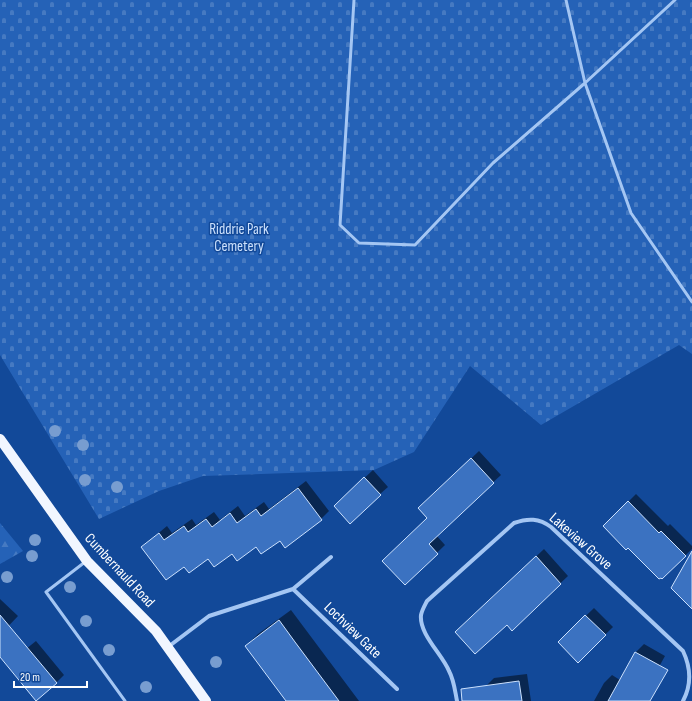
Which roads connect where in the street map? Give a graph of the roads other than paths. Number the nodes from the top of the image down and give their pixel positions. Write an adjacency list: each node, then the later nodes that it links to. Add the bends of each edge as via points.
1 (354, 0): 4 (lane, via 340,226 359,243 415,245 493,163)
2 (566, 0): 4 (lane)
3 (675, 0): 4 (lane)
4 (585, 83): 5 (lane, via 631,213)
5 (692, 302)
6 (0, 439): 8 (main road, Cumbernauld Road)
7 (332, 557): 9 (street)
8 (86, 561): 10 (main road, Cumbernauld Road, via 156,631); 12 (lane, via 46,592)
9 (293, 588): 10 (street, via 209,616); 11 (street, Lochview Gate)
10 (168, 647): 13 (main road, Cumbernauld Road)
11 (397, 689)
12 (125, 701)
13 (206, 701)
14 (457, 701): 15 (street, Lakeview Grove, via 449,670 426,633 421,615 427,601 514,523 530,519 551,527 683,651 690,668 687,694)
15 (683, 701)

